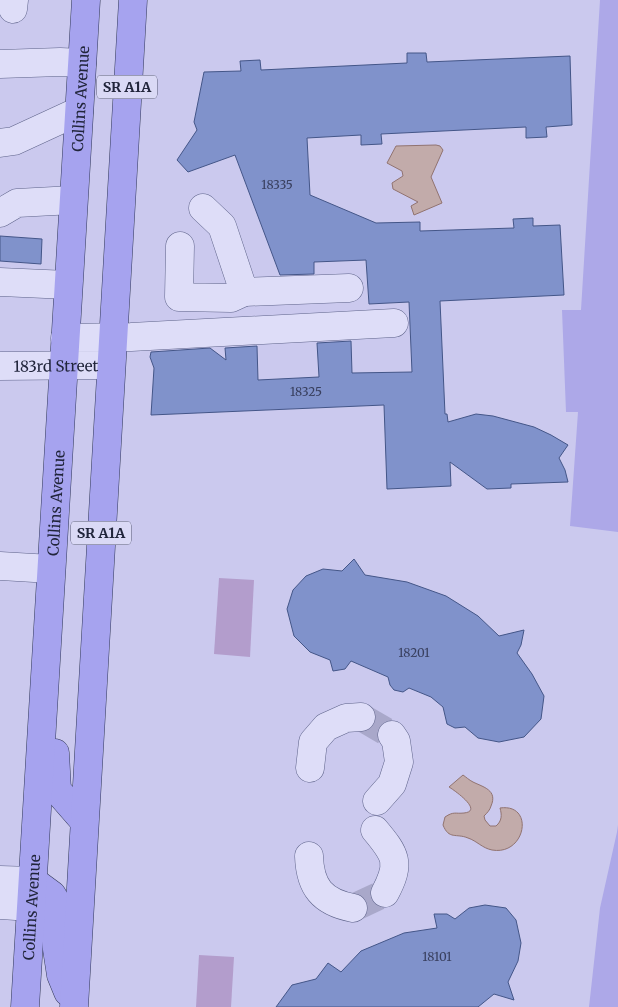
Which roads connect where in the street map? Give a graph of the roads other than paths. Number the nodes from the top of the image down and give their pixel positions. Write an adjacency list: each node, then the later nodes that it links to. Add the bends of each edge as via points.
1 (86, 0): 3 (main road, Collins Avenue / SR A1A)
2 (133, 0): 16 (main road, SR A1A)
3 (82, 63): 4 (street); 5 (main road, Collins Avenue / SR A1A)
4 (0, 64)
5 (79, 110): 6 (street, via 14,141); 7 (main road, Collins Avenue / SR A1A)
6 (0, 142)
7 (73, 200): 9 (street, via 17,204); 12 (main road, Collins Avenue / SR A1A)
8 (203, 208): 14 (street, via 222,226)
9 (0, 213)
10 (180, 246): 14 (street, via 178,298 231,298)
11 (0, 282): 12 (street)
12 (68, 285): 17 (main road, Collins Avenue / SR A1A)
13 (349, 288): 14 (street)
14 (244, 292)
15 (394, 323): 16 (street)
16 (113, 337): 17 (street); 19 (main road, SR A1A)
17 (65, 338): 18 (main road, Collins Avenue / SR A1A)
18 (64, 365): 19 (street, 183rd Street); 20 (street, 183rd Street); 22 (main road, Collins Avenue / SR A1A)
19 (111, 365): 28 (main road, SR A1A)
20 (0, 366)
21 (0, 566): 22 (street)
22 (51, 569): 23 (main road, Collins Avenue / SR A1A)
23 (44, 688): 28 (main road, via 54,732 57,790); 33 (main road, Collins Avenue / SR A1A)
24 (360, 717): 26 (street, via 346,718 326,727 314,742)
25 (392, 734): 27 (street, via 399,762 392,784)
26 (310, 768)
27 (377, 801)
28 (84, 821): 37 (main road, SR A1A)
29 (375, 830): 32 (street, via 389,847 395,861 392,879)
30 (309, 856): 35 (street, via 309,869 318,891 339,905)
31 (0, 880): 33 (street)
32 (384, 893)
33 (32, 894): 34 (street); 36 (main road, Collins Avenue / SR A1A); 37 (main road, via 52,895 55,900 58,962)
34 (0, 905)
35 (353, 908)
36 (25, 1007)
37 (74, 1007)

